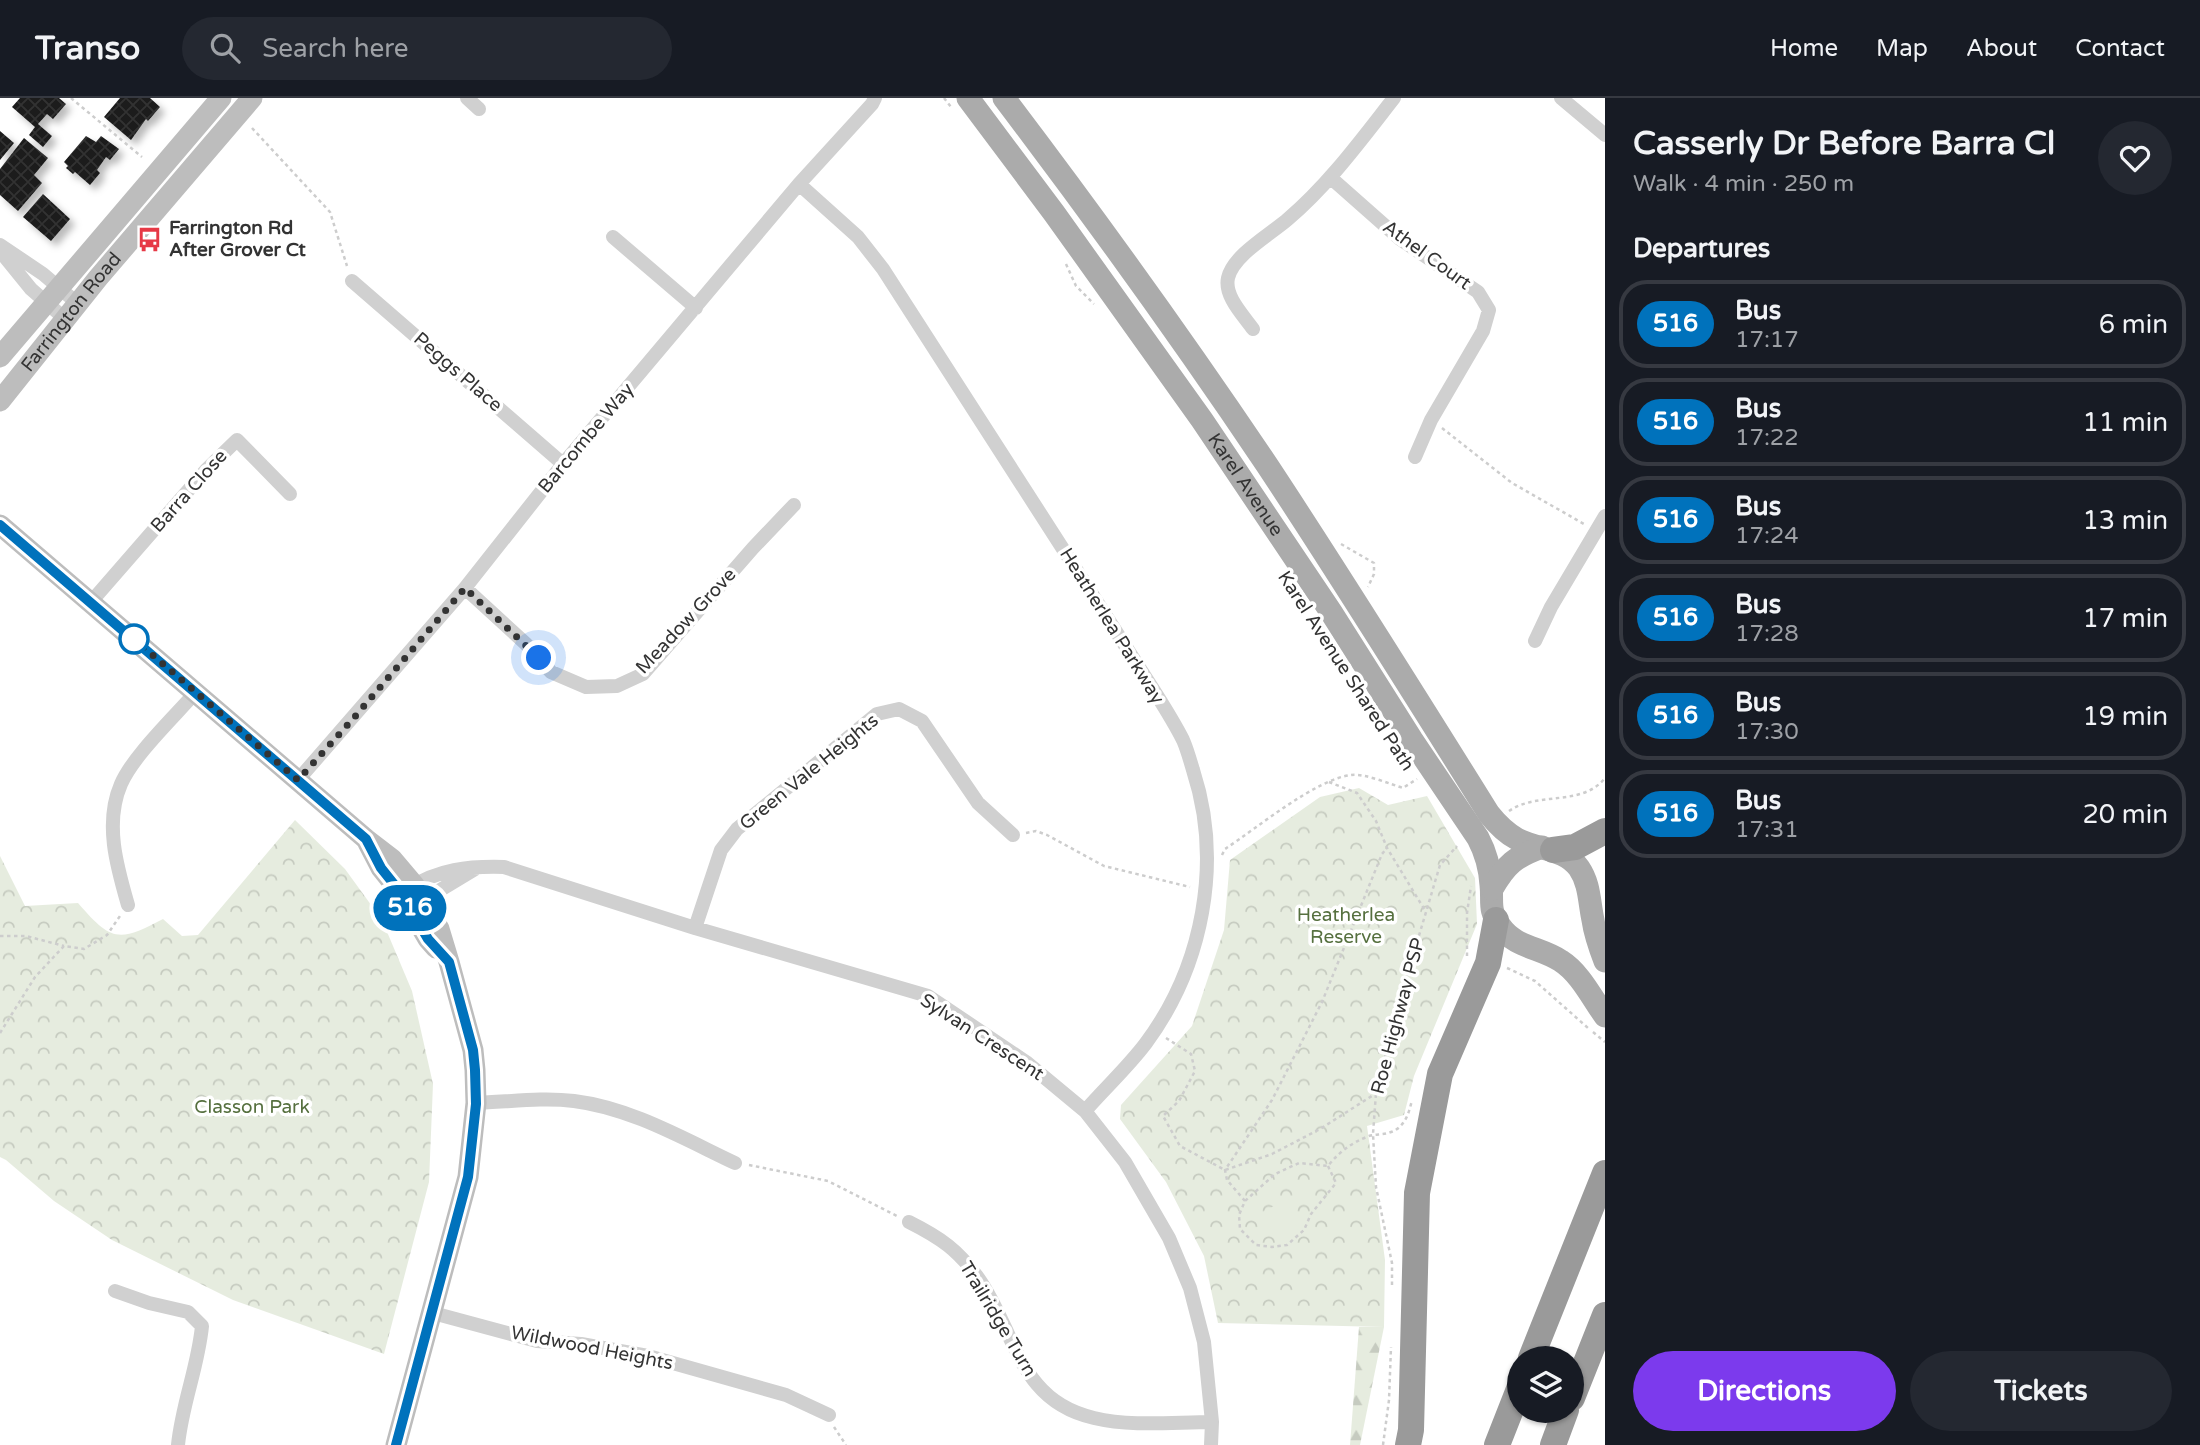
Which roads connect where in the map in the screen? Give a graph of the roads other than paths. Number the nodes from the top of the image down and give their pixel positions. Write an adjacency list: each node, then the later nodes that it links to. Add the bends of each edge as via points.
1 (221, 98): 19 (street, Farrington Road)
2 (252, 98): 21 (street, Farrington Road)
3 (467, 98): 9 (street)
4 (875, 98): 13 (street, Barcombe Way)
5 (1004, 98): 12 (main road, Karel Avenue)
6 (1394, 98): 11 (street)
7 (1561, 98): 10 (street)
8 (960, 103): 18 (main road, Karel Avenue)
9 (479, 108)
10 (1605, 135)
11 (1331, 178): 22 (street, via 1237,261 1227,279 1231,299); 25 (street, Athel Court, via 1400,239 1478,292 1489,310 1483,331)
12 (1067, 181): 18 (main road, via 1074,211 1117,272 1112,283); 38 (main road, Karel Avenue, via 1267,466 1489,814 1517,839)
13 (799, 184): 20 (street, Barcombe Way); 47 (street, Heatherlea Parkway, via 858,237 883,269 1153,689 1183,741 1200,792 1208,845 1206,891 1191,958 1172,1002 1145,1044)
14 (613, 237): 20 (street)
15 (0, 246): 19 (street, via 43,274)
16 (0, 251): 19 (street, via 31,289)
17 (352, 281): 26 (street, Peggs Place)
18 (1104, 284): 39 (main road, Karel Avenue, via 1246,485 1478,838 1486,853)
19 (52, 295): 21 (street); 21 (street); 23 (street, Farrington Road)
20 (696, 308): 26 (street, Barcombe Way)
21 (71, 311): 24 (street, Farrington Road)
22 (1253, 329)
23 (0, 357)
24 (0, 401)
25 (1415, 457)
26 (563, 464): 31 (street, Barcombe Way)
27 (290, 494): 32 (street, Barra Close, via 237,439)
28 (794, 505): 31 (street, Meadow Grove, via 643,674 617,686 586,687 551,672)
29 (1605, 516): 33 (street)
30 (0, 525): 32 (street)
31 (465, 588): 35 (street, Barcombe Way)
32 (91, 601): 34 (street)
33 (1535, 641)
34 (195, 693): 35 (street); 41 (street, via 121,784 113,842)
35 (298, 780): 40 (street, via 366,839 381,868)
36 (1605, 831): 38 (highway, via 1575,847)
37 (1013, 835): 43 (street, Green Vale Heights, via 978,803 922,721 899,709 877,714 737,829 721,850)
38 (1548, 849): 39 (main road, via 1511,861); 44 (main road, Karel Avenue, via 1574,862 1587,884)
39 (1492, 889): 42 (main road, Karel Avenue, via 1490,906)
40 (412, 897): 43 (street, Sylvan Crescent, via 450,869 504,867); 46 (street, via 428,939 449,962 473,1050)
41 (128, 905)
42 (1496, 920): 45 (main road, via 1520,944 1563,961); 63 (highway, via 1440,1074 1417,1193)
43 (695, 928): 47 (street, Sylvan Crescent, via 928,996 1026,1062)
44 (1605, 961)
45 (1605, 1016)
46 (476, 1104): 48 (street, via 547,1100 591,1104 636,1117); 52 (street, via 468,1177)
47 (1085, 1111): 58 (street, Sylvan Crescent, via 1125,1162 1169,1238 1190,1289 1204,1342)
48 (735, 1163)
49 (1605, 1173): 54 (highway)
50 (909, 1222): 58 (street, Trailridge Turn, via 939,1237 979,1279 1016,1355 1049,1396 1072,1410 1114,1422)
51 (115, 1291): 60 (street, via 188,1312 202,1326)
52 (433, 1313): 56 (street, Wildwood Heights, via 537,1341 648,1356 786,1395); 61 (street)
53 (1605, 1315): 55 (highway)
54 (1536, 1346)
55 (1584, 1368)
56 (829, 1415)
57 (1507, 1420): 64 (highway)
58 (1212, 1422): 62 (street, Sylvan Crescent)
59 (1561, 1423): 65 (highway)
60 (178, 1445)
61 (396, 1445)
62 (1211, 1445)
63 (1408, 1445)
64 (1497, 1445)
65 (1553, 1445)

